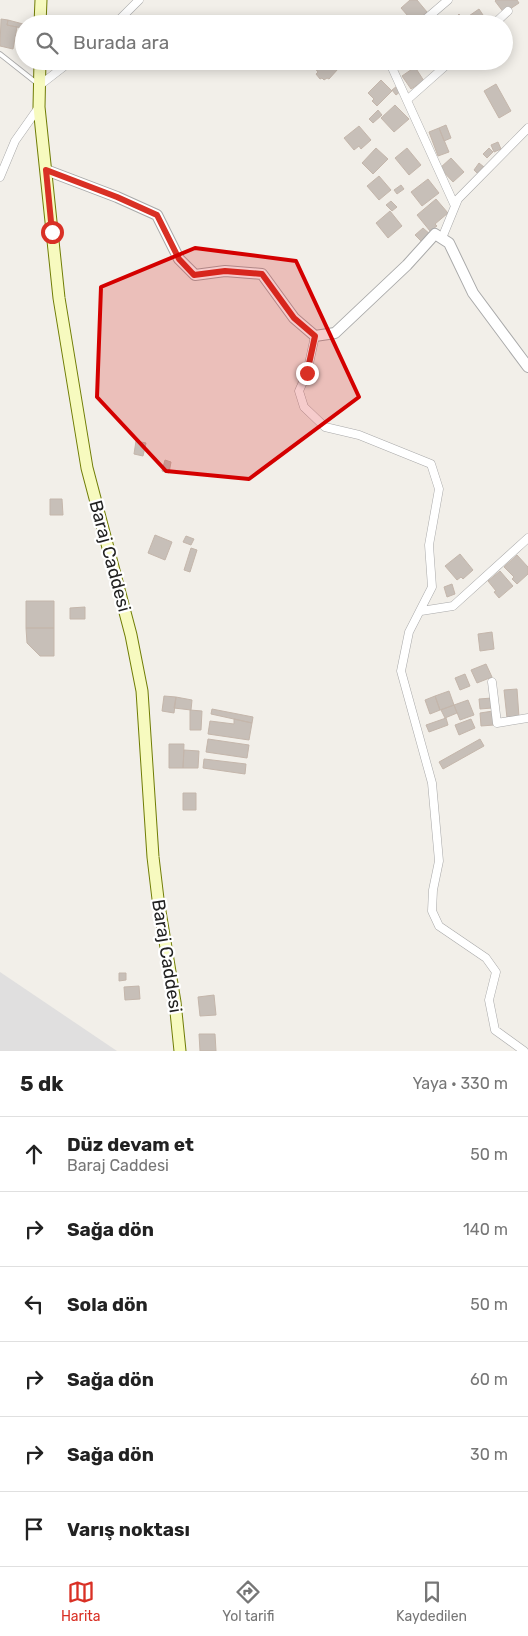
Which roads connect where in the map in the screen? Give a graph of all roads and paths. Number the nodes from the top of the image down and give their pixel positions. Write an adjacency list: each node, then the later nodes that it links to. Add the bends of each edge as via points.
1 (41, 0): 5 (main road)
2 (139, 0): 6 (street)
3 (448, 0): 7 (street)
4 (508, 11): 8 (street)
5 (40, 15)
6 (124, 15)
7 (430, 15)
8 (504, 15)
9 (0, 54): 10 (lane)
10 (15, 66)
11 (21, 70): 16 (lane)
12 (40, 70): 16 (main road, Baraj Caddesi)
13 (59, 70): 16 (street)
14 (393, 70): 17 (street)
15 (441, 70): 17 (street)
16 (40, 85): 18 (main road, Baraj Caddesi)
17 (407, 100): 22 (street)
18 (39, 108): 20 (main road, Baraj Caddesi); 21 (street, via 16,141)
19 (528, 128): 22 (street, via 458,199)
20 (46, 170): 24 (street, via 157,215 179,259 194,275 225,271 262,274 294,318); 30 (main road, Baraj Caddesi, via 59,298 80,436 131,635 142,691 153,857)
21 (0, 177)
22 (455, 206): 23 (street)
23 (442, 238): 24 (street, via 435,234 335,333); 25 (street, via 449,243 473,293)
24 (315, 336): 27 (street, via 307,373 299,391 304,407 325,427 360,435 431,464 439,489 429,545 432,586)
25 (528, 367)
26 (528, 538): 27 (street, via 453,606)
27 (421, 611): 31 (street, via 409,632 401,671 432,783 439,861 432,911 439,926 486,958 496,972 490,1000 495,1030)
28 (492, 682): 29 (street, via 497,723)
29 (528, 718)
30 (180, 1051)
31 (524, 1051)

